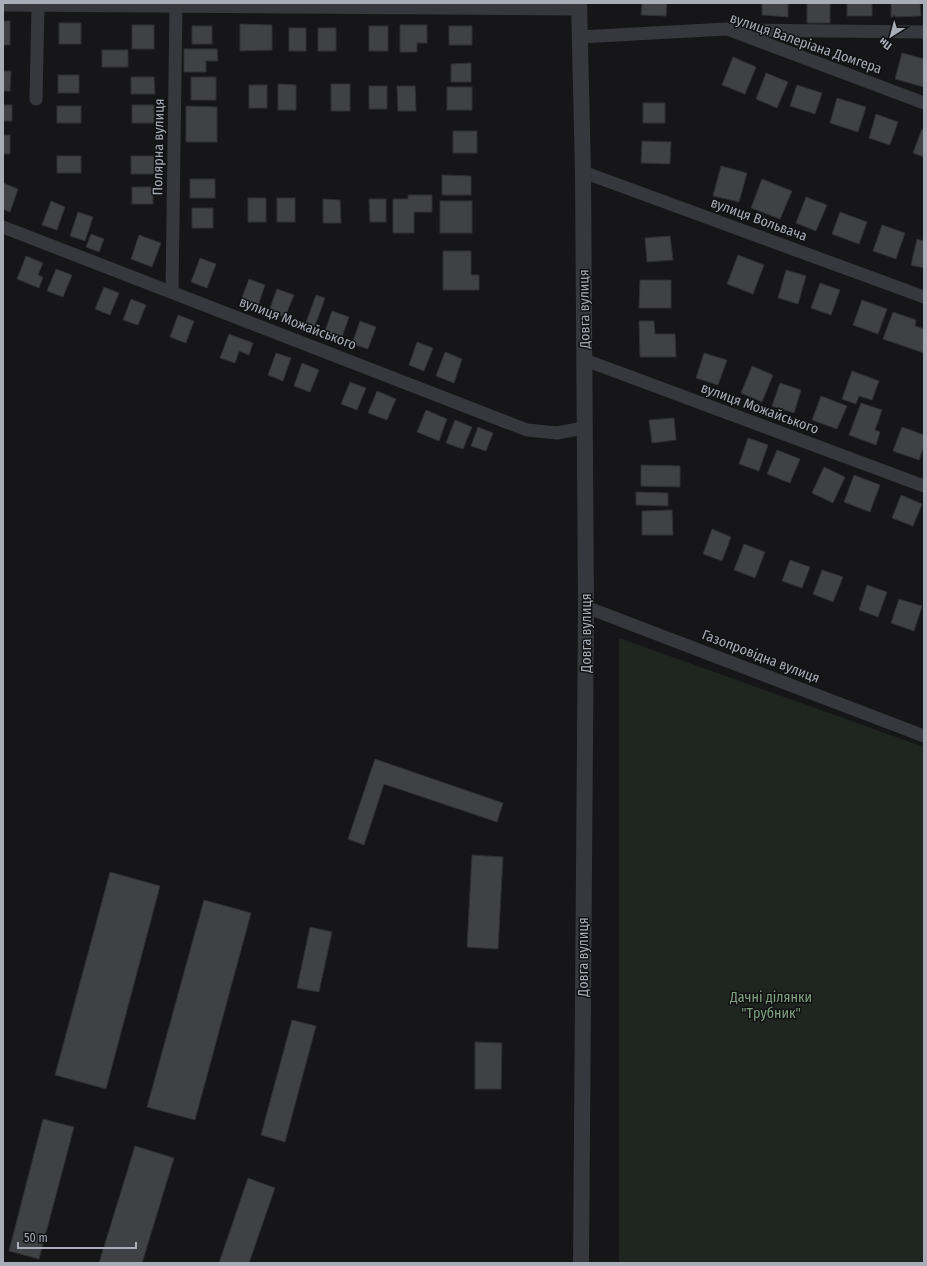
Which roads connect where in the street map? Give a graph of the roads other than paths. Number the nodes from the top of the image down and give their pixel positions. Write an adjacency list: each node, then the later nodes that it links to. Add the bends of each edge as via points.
1 (3, 5): 3 (street)
2 (176, 5): 3 (street); 4 (street); 12 (street, Полярна вулиця)
3 (38, 6): 8 (street)
4 (579, 6): 7 (street, Довга вулиця)
5 (727, 29): 6 (street); 7 (street, вулиця Валеріана Домгера); 9 (street, вулиця Валеріана Домгера)
6 (924, 32)
7 (579, 37): 10 (street, Довга вулиця)
8 (36, 99)
9 (924, 103)
10 (582, 172): 13 (street, вулиця Вольвача); 14 (street, Довга вулиця)
11 (3, 227): 12 (street, вулиця Можайського)
12 (172, 291): 15 (street, вулиця Можайського, via 527,430 557,433)
13 (924, 297)
14 (585, 360): 15 (street, Довга вулиця); 16 (street, вулиця Можайського)
15 (584, 428): 17 (street, Довга вулиця)
16 (924, 486)
17 (586, 607): 18 (street, Газопровідна вулиця); 19 (street, Довга вулиця)
18 (924, 736)
19 (581, 1263)

